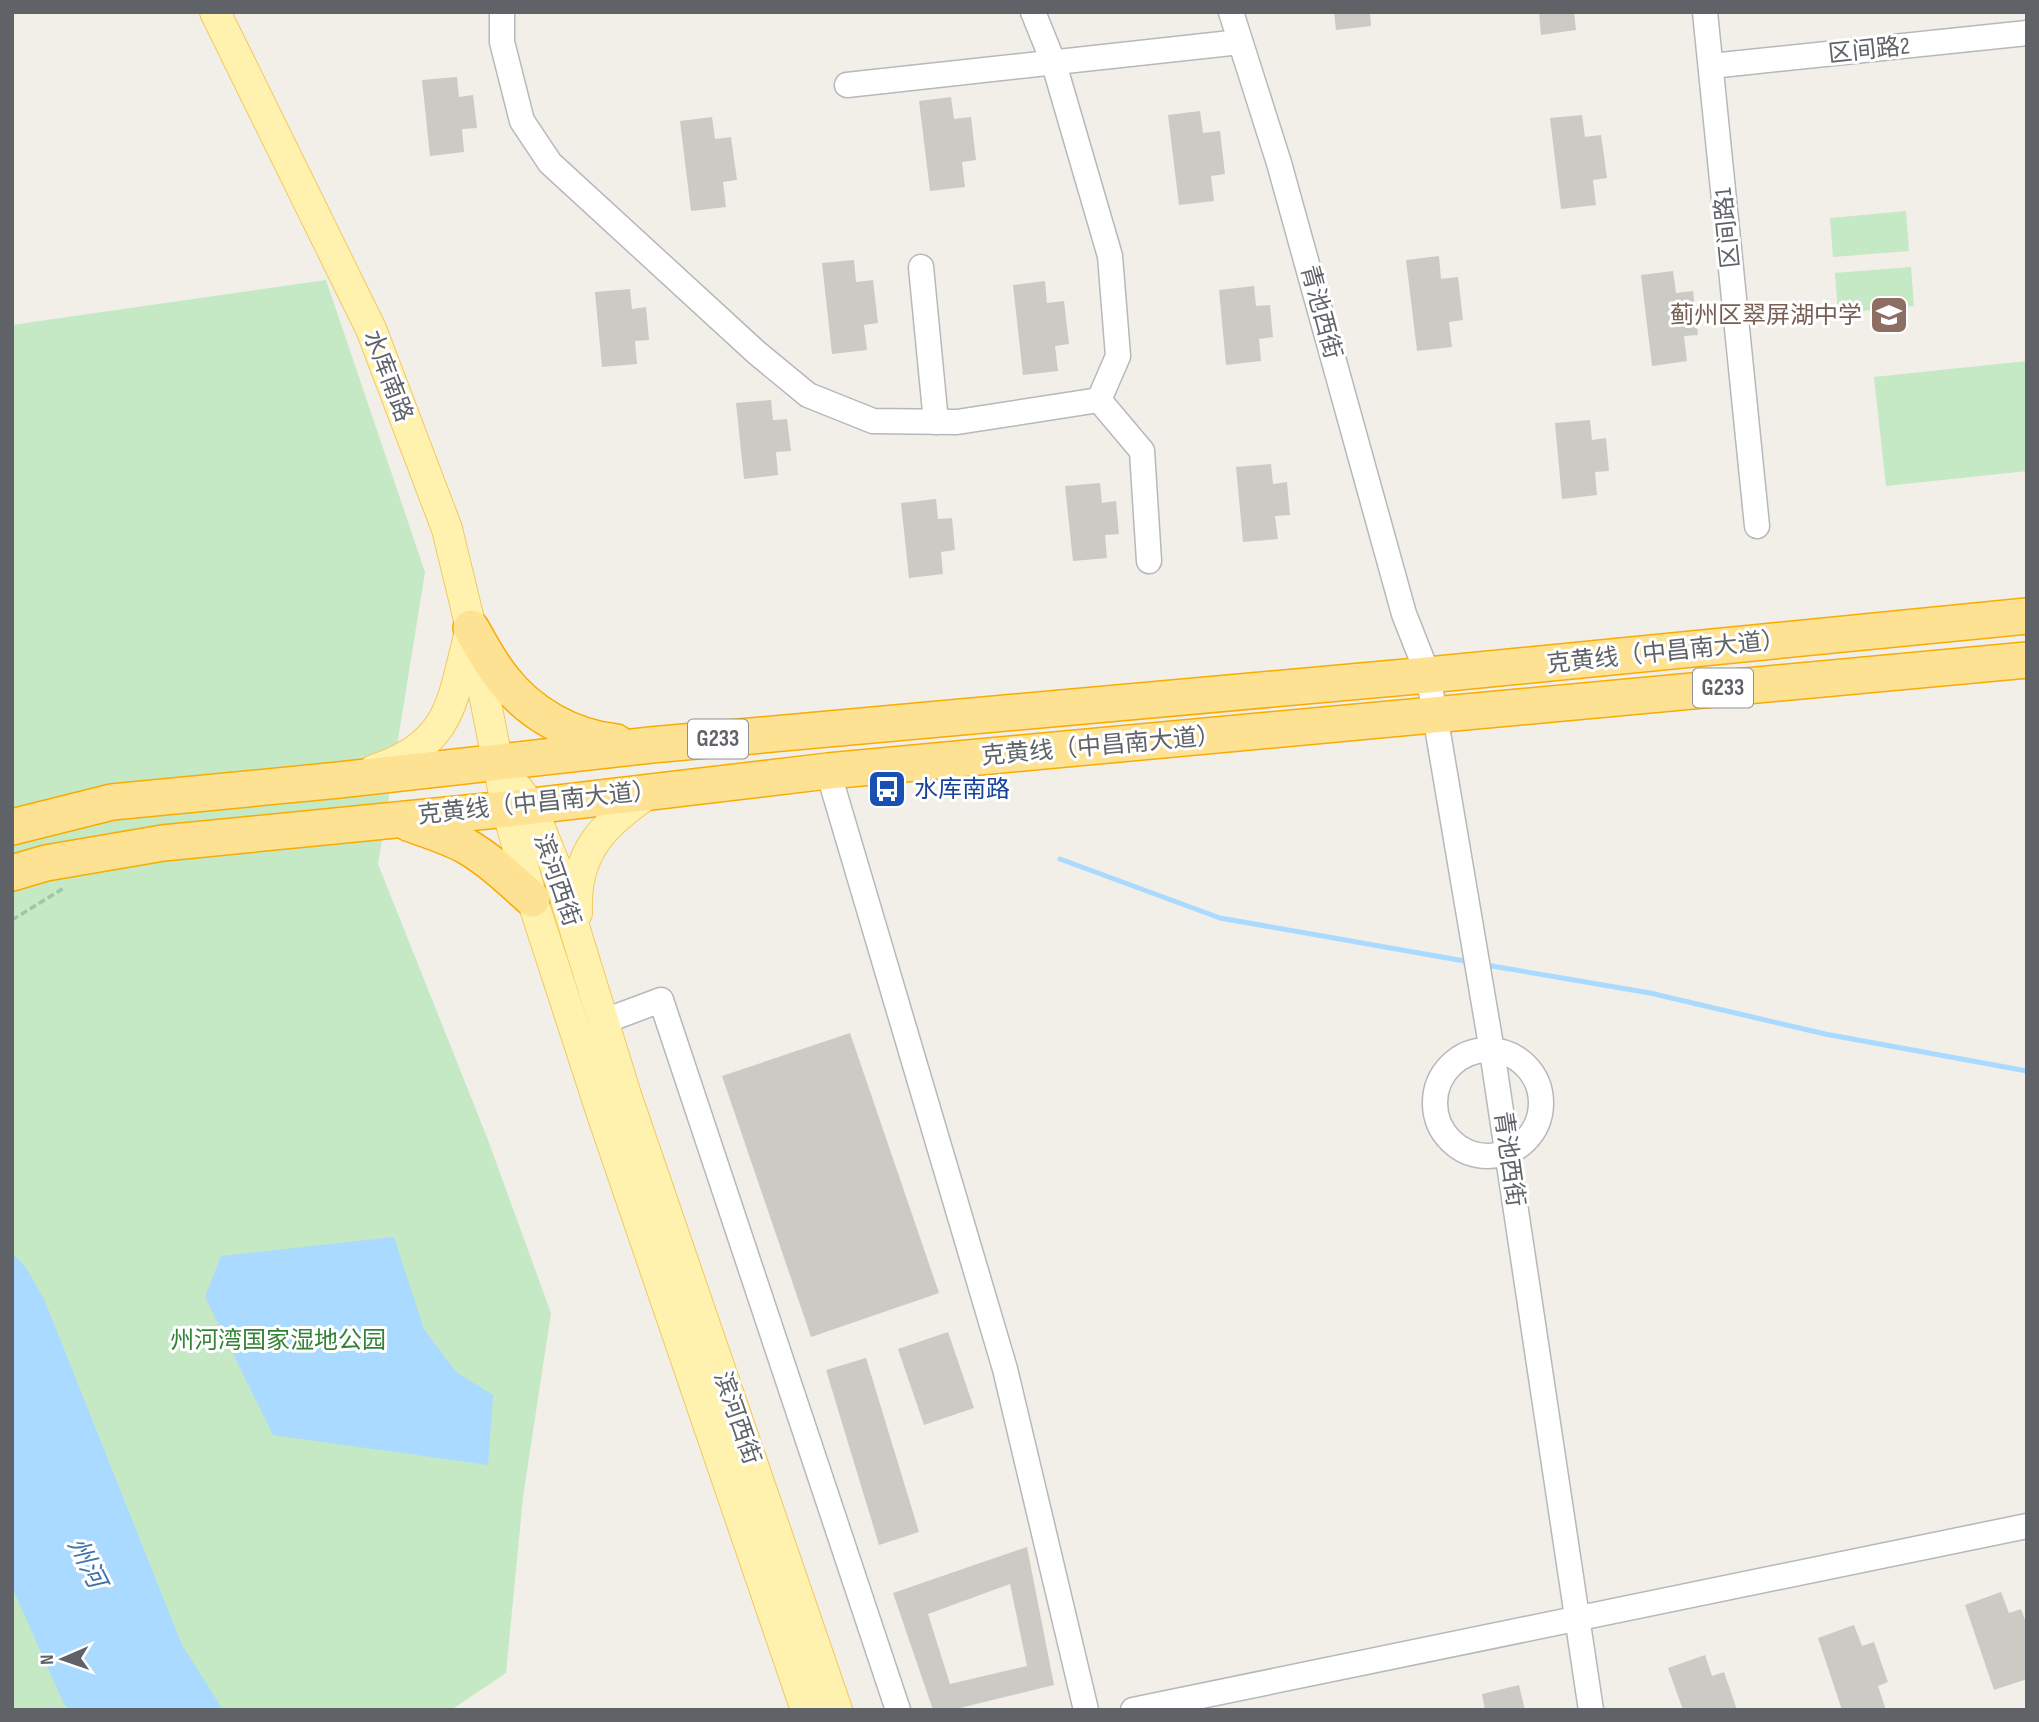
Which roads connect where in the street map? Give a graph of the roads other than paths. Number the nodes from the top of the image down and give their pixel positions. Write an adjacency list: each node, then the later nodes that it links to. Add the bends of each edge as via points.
1 (215, 12): 17 (main road, 水库南路, via 371,329 447,530)
2 (502, 12): 13 (street, via 502,42 522,121 550,163 757,354 808,395 873,421)
3 (1033, 12): 8 (street)
4 (1231, 12): 7 (street, 青池西街)
5 (1705, 12): 9 (street, 区间路1)
6 (2027, 33): 9 (street, 区间路2)
7 (1240, 41): 8 (street); 19 (street, 青池西街, via 1279,163)
8 (1054, 64): 10 (street); 12 (street, via 1110,256 1118,356)
9 (1711, 66): 14 (street, 区间路1)
10 (846, 85)
11 (921, 267): 13 (street)
12 (1099, 400): 13 (street); 15 (street, via 1142,451)
13 (936, 422)
14 (1757, 526)
15 (1149, 561)
16 (2027, 616): 19 (highway, 克黄线（中昌南大道） / G233)
17 (471, 628): 21 (highway, via 503,680 535,711 583,735); 22 (main road, 水库南路); 24 (main road, via 454,694 433,735 400,762)
18 (2027, 660): 20 (highway, 克黄线（中昌南大道） / G233)
19 (1420, 676): 20 (street, 青池西街); 21 (highway, 克黄线（中昌南大道） / G233)
20 (1427, 716): 23 (highway, 克黄线（中昌南大道） / G233); 33 (street, 青池西街)
21 (651, 745): 22 (highway, 克黄线（中昌南大道） / G233)
22 (499, 763): 24 (highway, 克黄线（中昌南大道） / G233); 26 (main road, 滨河西街)
23 (828, 771): 25 (highway, 克黄线（中昌南大道） / G233); 40 (street, via 1005,1369)
24 (339, 780): 28 (highway, 克黄线（中昌南大道） / G233, via 112,802)
25 (655, 790): 26 (highway, 克黄线（中昌南大道） / G233); 31 (main road, via 612,820 585,856 576,898)
26 (519, 807): 27 (highway, 克黄线（中昌南大道） / G233); 30 (main road, 滨河西街); 31 (main road, 滨河西街, via 555,864)
27 (395, 819): 29 (highway, 克黄线（中昌南大道） / G233, via 163,842); 30 (highway, via 468,847)
28 (12, 827)
29 (12, 873)
30 (531, 899): 37 (main road, 滨河西街)
31 (578, 942): 32 (main road, 滨河西街)
32 (602, 1022): 38 (main road, 滨河西街); 39 (street, via 662,1000)
33 (1484, 1051): 34 (street, 青池西街); 34 (street, via 1515,1057 1529,1069 1541,1102 1539,1120 1530,1136 1517,1148); 34 (street, via 1450,1066 1435,1096 1436,1113 1442,1130 1467,1152 1484,1157)
34 (1500, 1154): 36 (street, 青池西街)
35 (2027, 1526): 36 (street)
36 (1570, 1618): 41 (street); 42 (street, 青池西街); 43 (street, 青池西街)
37 (806, 1710)
38 (837, 1710)
39 (898, 1710)
40 (1086, 1710)
41 (1133, 1710)
42 (1578, 1710)
43 (1591, 1710)

